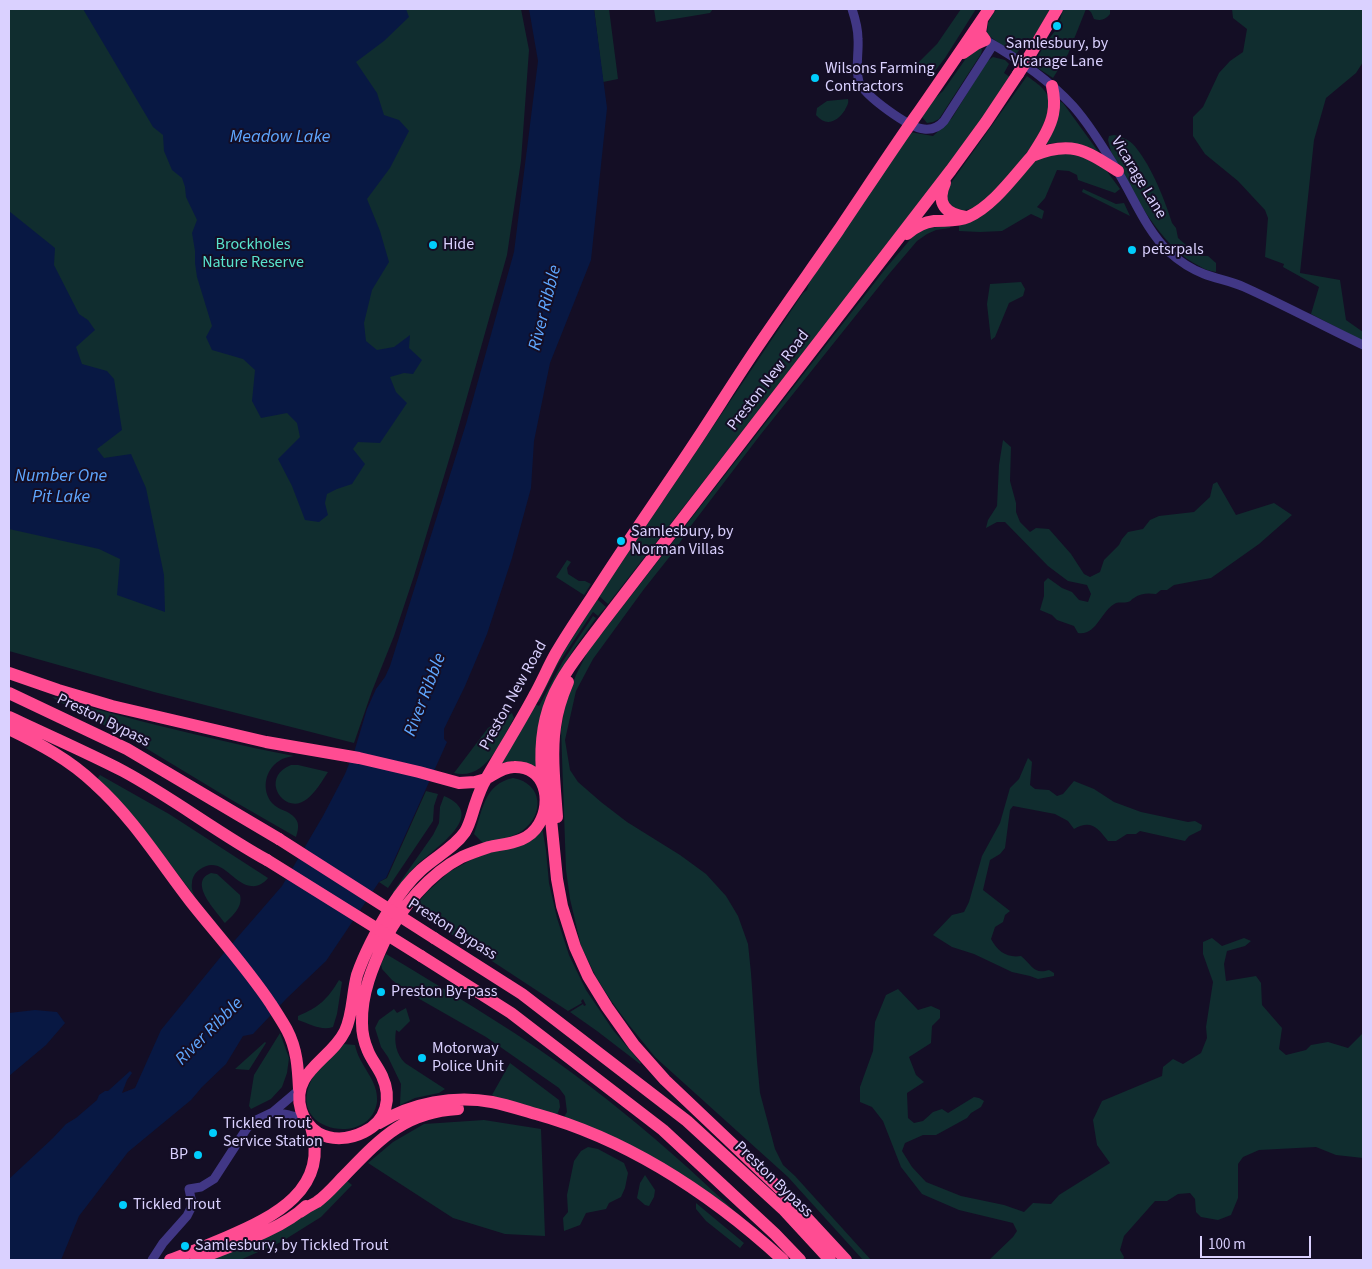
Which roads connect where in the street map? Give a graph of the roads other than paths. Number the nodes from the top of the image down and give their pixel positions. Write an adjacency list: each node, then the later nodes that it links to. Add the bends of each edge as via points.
1 (852, 9): 7 (street, via 858,38 861,85 869,96)
2 (1057, 9): 9 (highway, Preston New Road, bridge, via 1018,74)
3 (986, 13): 4 (highway, via 980,33); 5 (highway, Preston New Road)
4 (989, 42): 5 (highway, via 976,44); 6 (street, Vicarage Lane); 7 (street, via 940,125 924,129)
5 (957, 56): 7 (highway, Preston New Road)
6 (1052, 86): 8 (highway, via 1053,115); 10 (street, Vicarage Lane, via 1074,107)
7 (910, 125): 19 (highway, Preston New Road, via 757,347 594,593 555,655)
8 (1032, 156): 10 (highway, via 1060,148 1077,149); 11 (highway, via 988,204)
9 (951, 170): 11 (highway, via 944,185 942,201 950,212); 12 (highway, Preston New Road)
10 (1118, 171): 13 (street, Vicarage Lane, via 1154,235 1168,252 1183,263 1204,274 1233,282)
11 (968, 217): 12 (highway, via 924,223 908,232)
12 (888, 252): 14 (highway, Preston New Road)
13 (1363, 345)
14 (579, 654): 20 (highway, Preston New Road, via 562,678 544,720 541,747); 21 (highway, via 554,727)
15 (9, 673): 19 (highway, via 112,706 266,742 328,752 450,782 475,782)
16 (9, 693): 33 (highway, Preston Bypass, bridge, via 127,749 280,838 522,994 687,1121 783,1209)
17 (9, 716): 32 (highway, bridge, via 123,771 184,807 511,1013 663,1130)
18 (9, 729): 22 (highway, via 59,756 95,784 125,814 283,1022 298,1064)
19 (487, 778): 20 (highway, via 504,769 517,767 540,779); 22 (highway, Preston New Road, via 466,830 457,842 410,881 381,923 358,975 345,1031 316,1063)
20 (544, 788): 21 (highway, via 551,819); 26 (highway, via 542,820 532,832 517,842 475,852 452,863 422,888 389,933 370,976 362,1014 365,1046 386,1089 387,1101)
21 (557, 879): 34 (highway, via 568,927 588,976 634,1045 665,1080 782,1190)
22 (299, 1089): 24 (street); 25 (highway, via 300,1107)
23 (521, 1110): 26 (highway, via 492,1102 438,1102 408,1108); 27 (highway, via 447,1109 410,1120 386,1134 318,1201); 31 (highway, via 574,1126 628,1150 722,1209)
24 (273, 1112): 25 (street); 28 (street, via 247,1128 214,1180 190,1189 191,1208)
25 (308, 1123): 26 (highway, via 321,1134 339,1138 359,1135); 29 (highway, via 315,1150 312,1167 302,1189 291,1201 246,1229)
26 (378, 1124): 27 (highway)
27 (300, 1212): 30 (highway)
28 (152, 1260)
29 (170, 1260)
30 (196, 1260)
31 (783, 1260)
32 (800, 1260)
33 (830, 1260)
34 (846, 1260)

